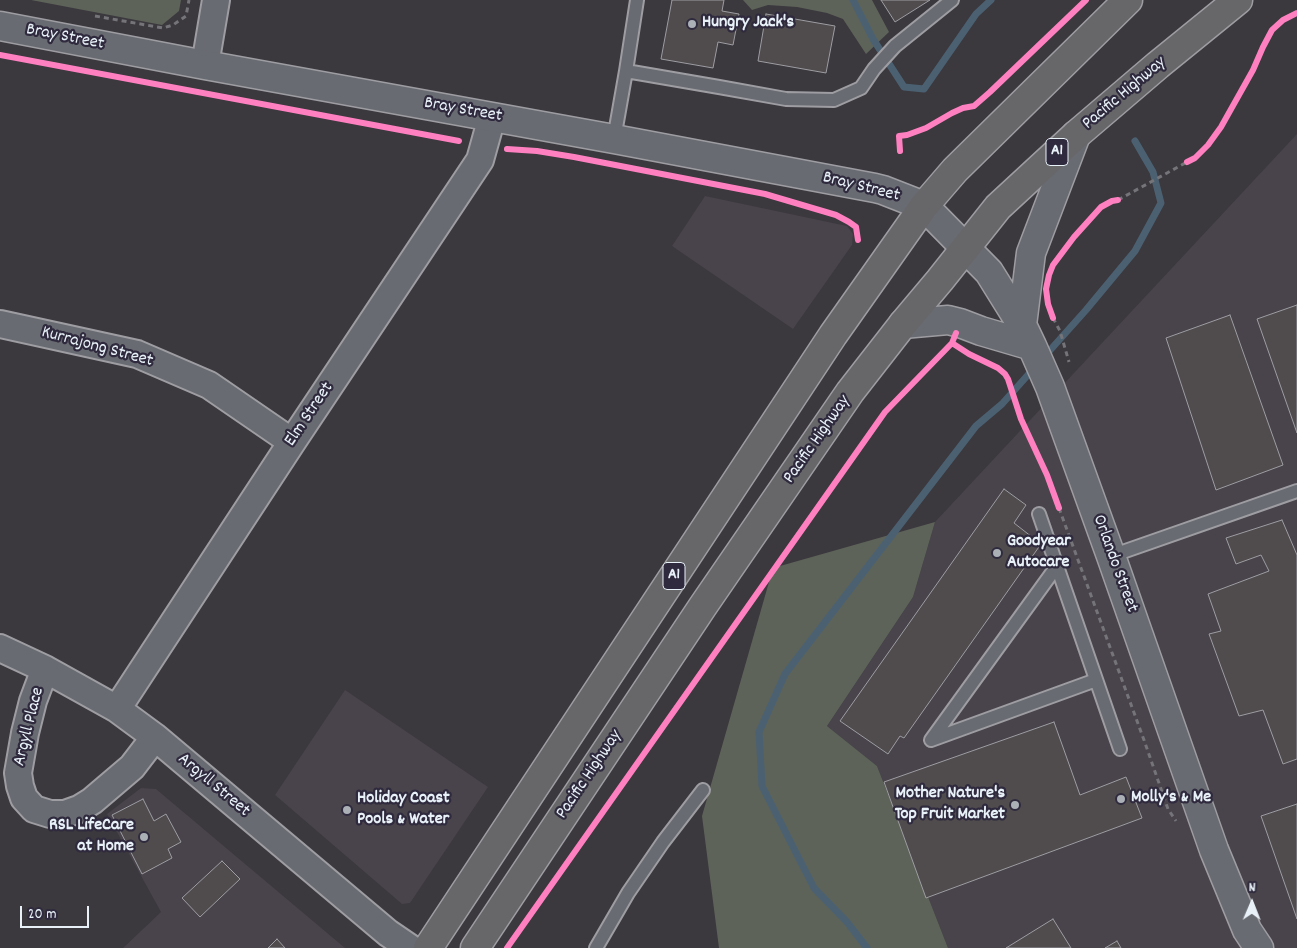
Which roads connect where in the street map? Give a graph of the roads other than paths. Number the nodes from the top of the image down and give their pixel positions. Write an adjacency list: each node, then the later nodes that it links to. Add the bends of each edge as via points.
1 (216, 0): 7 (street)
2 (637, 0): 8 (lane)
3 (952, 0): 8 (lane, via 895,46 861,88 834,100 786,100)
4 (1128, 0): 12 (highway, A1, via 954,170)
5 (1238, 0): 10 (highway, Pacific Highway / A1)
6 (0, 26): 7 (street, Bray Street)
7 (205, 65): 9 (street, Bray Street)
8 (626, 71): 11 (lane)
9 (492, 117): 11 (street, Bray Street); 17 (street, Elm Street, via 480,160)
10 (1076, 134): 13 (highway, Pacific Highway / A1, via 998,207); 16 (street, via 1030,253)
11 (614, 139): 12 (street, Bray Street, via 883,190)
12 (924, 206): 13 (street, Orlando Street); 30 (highway, A1, via 833,335)
13 (966, 248): 15 (highway, Pacific Highway / A1); 16 (street, Orlando Street, via 995,280)
14 (0, 324): 17 (street, Kurrajong Street, via 137,354 209,385)
15 (903, 324): 16 (street, via 948,320 981,332); 31 (highway, Pacific Highway / A1, via 850,392 703,606)
16 (1027, 335): 20 (street, Orlando Street, via 1050,387)
17 (292, 442): 25 (street, Elm Street)
18 (1297, 491): 20 (lane)
19 (1040, 514): 21 (lane)
20 (1111, 556): 33 (street, Orlando Street, via 1214,850 1247,930)
21 (1057, 566): 24 (lane); 24 (lane, via 931,740)
22 (0, 648): 23 (street, Argyll Street)
23 (45, 669): 25 (street, Argyll Street); 26 (street, Argyll Place, via 24,733 18,773 24,798 34,809 65,814 79,809 132,767)
24 (1096, 680): 27 (lane)
25 (116, 709): 26 (street, Argyll Street)
26 (155, 738): 29 (street, Argyll Street)
27 (1120, 749)
28 (703, 790): 32 (lane, via 628,893)
29 (410, 948)
30 (428, 948)
31 (475, 948)
32 (596, 948)
33 (1259, 948)

